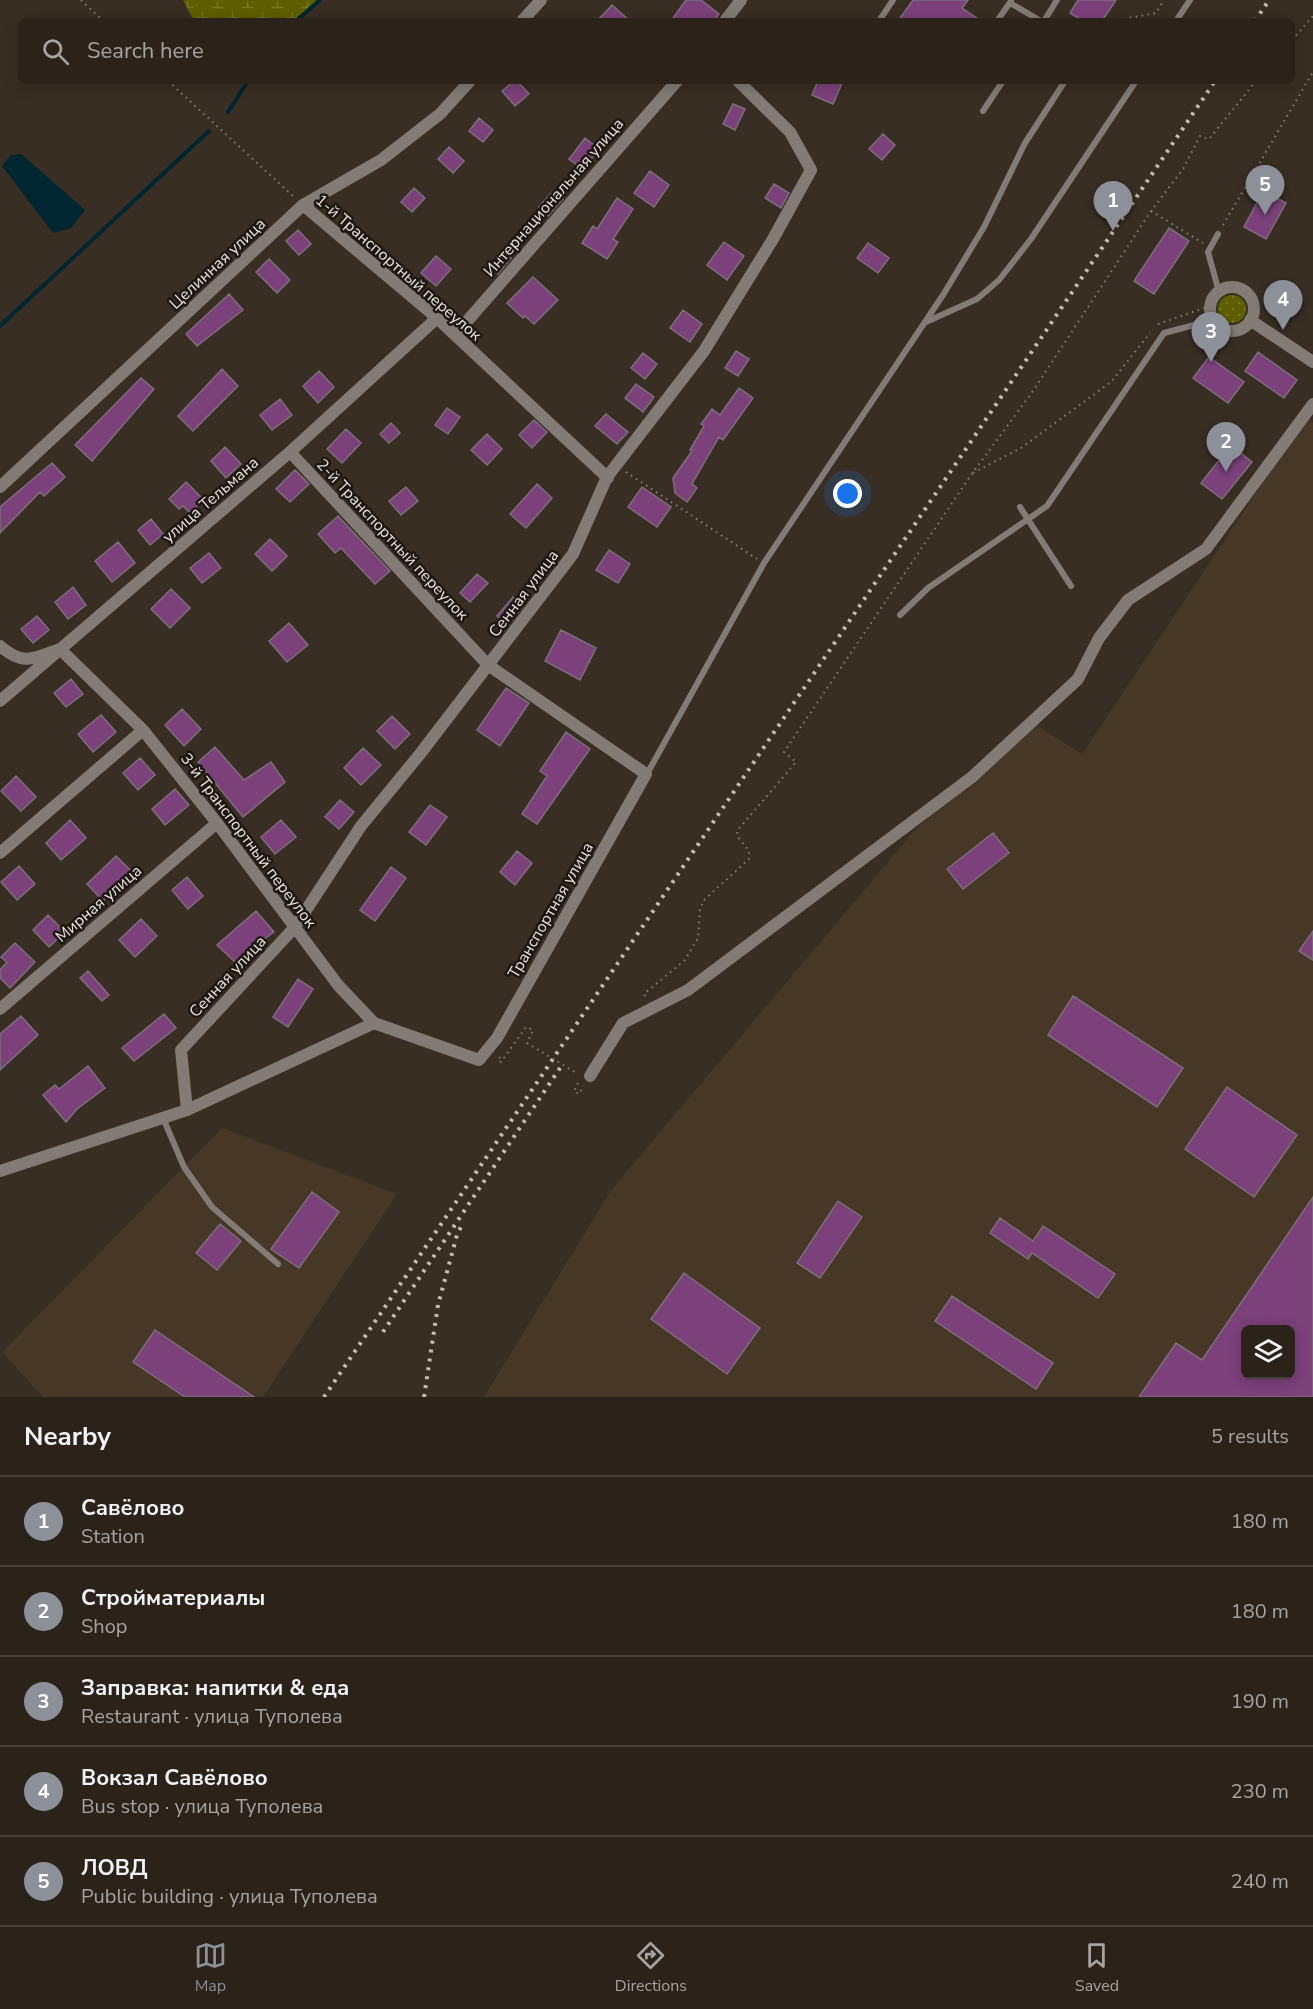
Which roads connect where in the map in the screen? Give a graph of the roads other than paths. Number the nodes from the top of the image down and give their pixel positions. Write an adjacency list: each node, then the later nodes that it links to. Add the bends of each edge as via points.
1 (540, 0): 7 (street)
2 (741, 0): 8 (street)
3 (893, 0): 9 (lane)
4 (1058, 0): 12 (lane)
5 (1190, 0): 13 (lane)
6 (1011, 1): 10 (lane); 11 (lane)
7 (525, 18)
8 (727, 18)
9 (881, 18)
10 (999, 18)
11 (1038, 18)
12 (1045, 18)
13 (1178, 18)
14 (467, 84): 21 (street, Целинная улица, via 441,114 381,160)
15 (674, 84): 28 (street, Интернациональная улица)
16 (741, 84): 32 (street, Сенная улица, via 790,132 811,170 704,351)
17 (1001, 84): 20 (lane)
18 (1063, 84): 27 (lane, via 1025,143 984,227)
19 (1134, 84): 27 (lane, via 1031,239 999,280 977,299)
20 (983, 111)
21 (303, 206): 24 (street, 1-й Транспортный переулок); 33 (street, Целинная улица)
22 (1218, 234): 23 (lane, via 1208,252)
23 (1219, 292): 25 (street, via 1210,306); 26 (street, via 1233,287 1246,293 1253,306)
24 (438, 318): 28 (street, 1-й Транспортный переулок); 31 (street, улица Тельмана)
25 (1213, 320): 26 (street, via 1224,330 1232,331); 35 (lane, via 1164,333 1047,506)
26 (1250, 321): 29 (street)
27 (926, 322): 43 (lane, via 764,563)
28 (455, 335): 32 (street, 1-й Транспортный переулок)
29 (1313, 362)
30 (1313, 404): 50 (street, via 1206,549 1128,600 1099,638 1078,679 981,769 688,990 623,1023)
31 (290, 452): 39 (street, улица Тельмана); 40 (street, 2-й Транспортный переулок)
32 (608, 478): 40 (street, Сенная улица, via 573,554)
33 (0, 487)
34 (1020, 507): 35 (lane)
35 (1028, 519): 36 (lane); 37 (lane, via 928,588)
36 (1071, 586)
37 (900, 615)
38 (0, 646): 39 (street, via 13,657 28,661)
39 (60, 649): 41 (street, улица Тельмана); 42 (street, 3-й Транспортный переулок)
40 (488, 665): 43 (street, 2-й Транспортный переулок); 46 (street, Сенная улица, via 361,826)
41 (0, 702)
42 (143, 730): 44 (street, 3-й Транспортный переулок); 45 (street)
43 (646, 774): 49 (street, Транспортная улица, via 496,1038)
44 (217, 823): 46 (street, 3-й Транспортный переулок); 47 (street, Мирная улица)
45 (0, 853)
46 (295, 927): 48 (street, 3-й Транспортный переулок, via 338,985); 51 (street, Сенная улица, via 182,1050)
47 (0, 1009)
48 (374, 1023): 49 (street, 3-й Транспортный переулок); 51 (street)
49 (479, 1060)
50 (590, 1076)
51 (188, 1110): 52 (street)
52 (163, 1118): 53 (street); 54 (lane, via 184,1167 212,1207)
53 (0, 1171)
54 (278, 1264)

